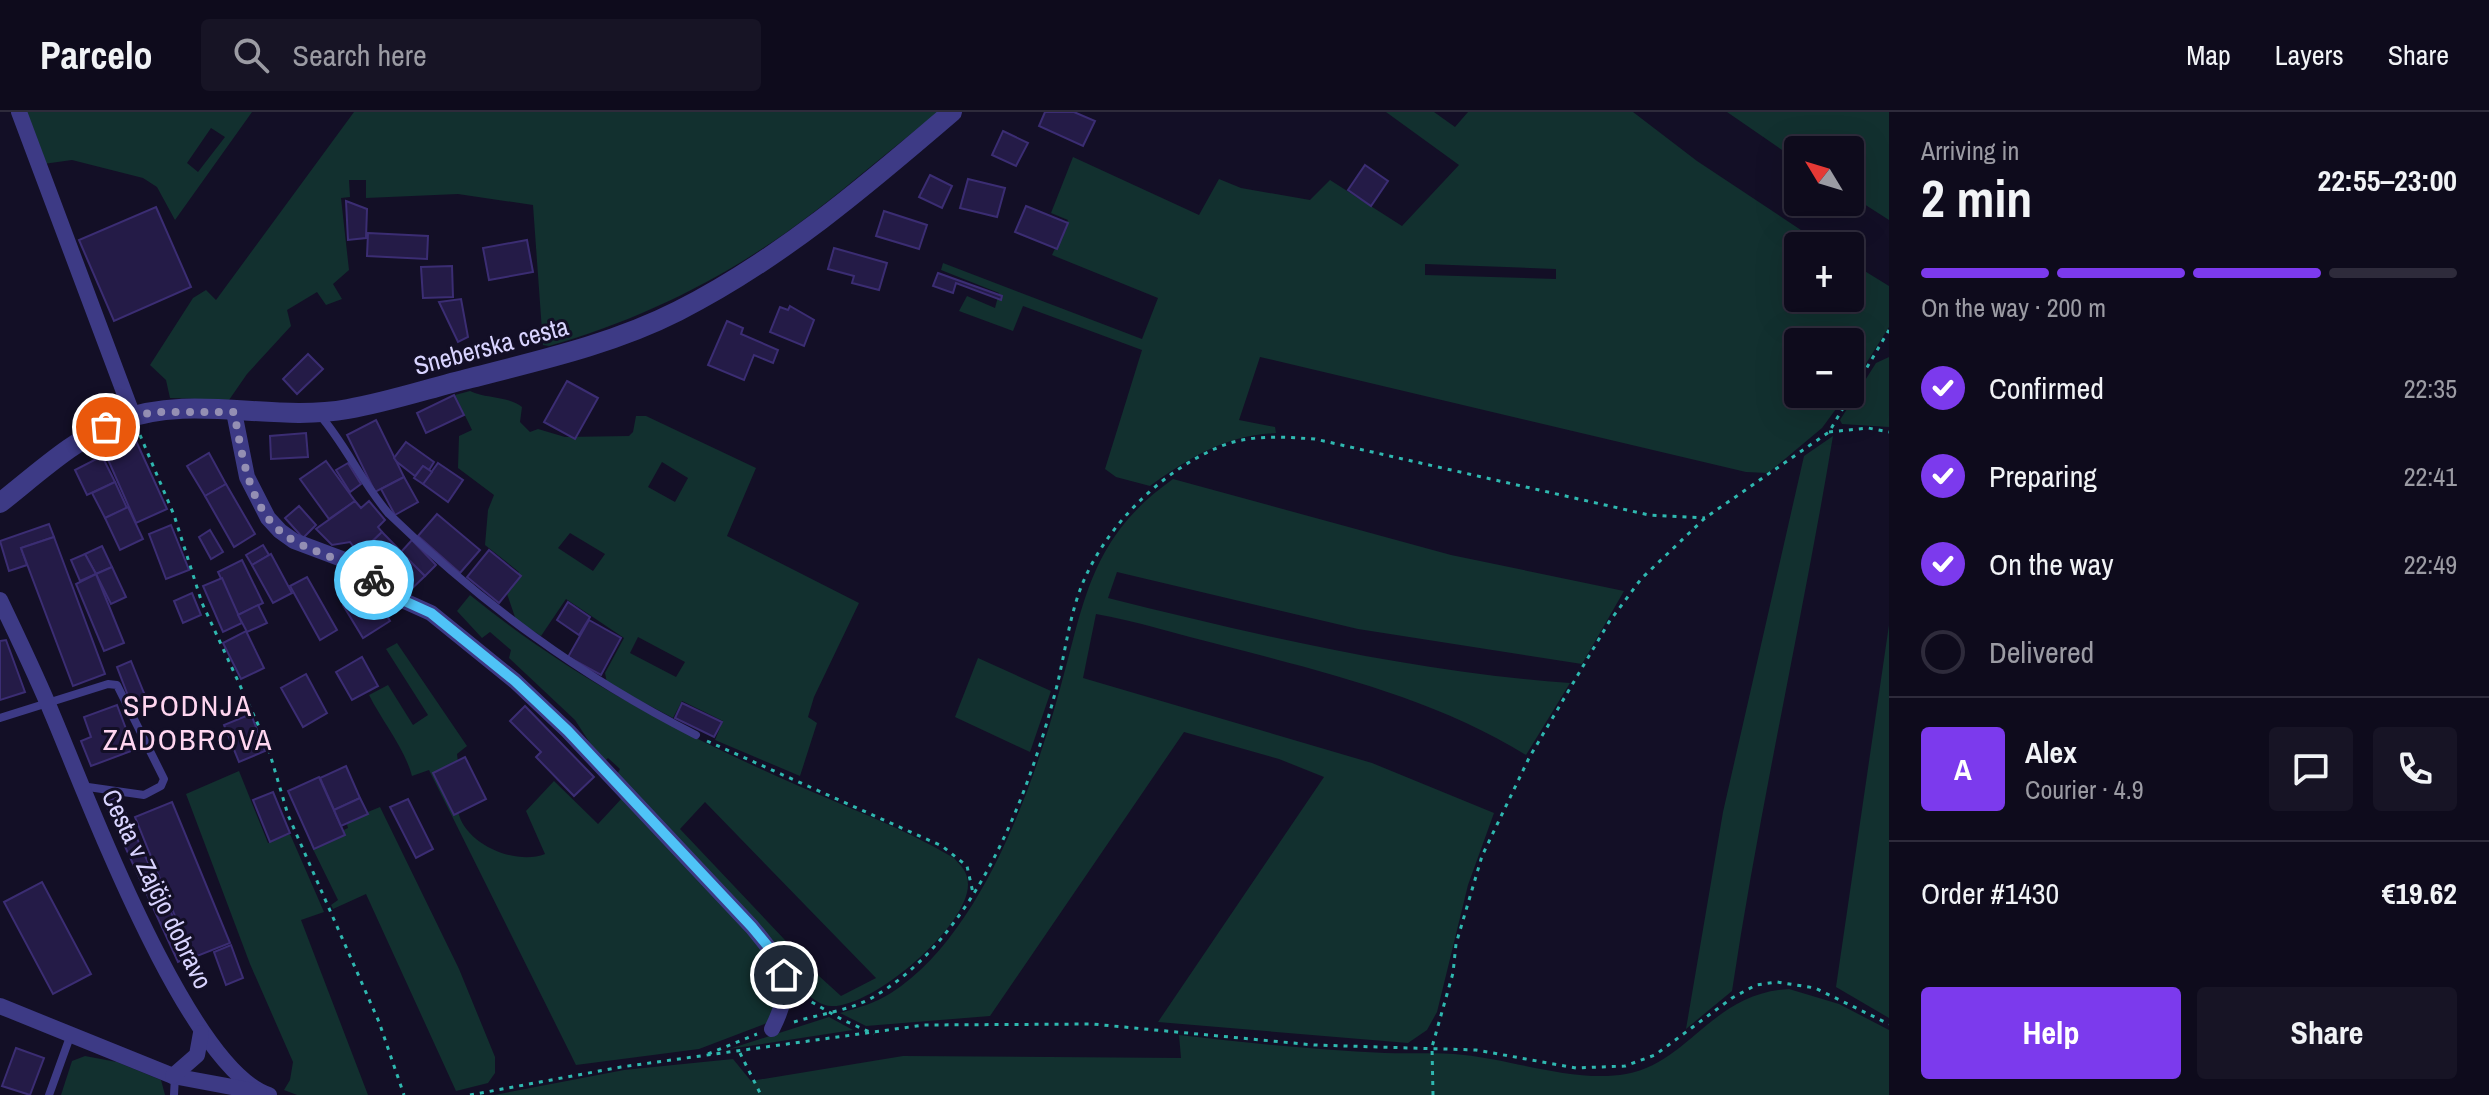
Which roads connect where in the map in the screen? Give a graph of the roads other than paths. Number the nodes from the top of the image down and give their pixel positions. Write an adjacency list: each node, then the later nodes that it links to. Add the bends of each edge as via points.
1 (19, 112): 5 (street)
2 (952, 112): 4 (street, Sneberska cesta, via 812,226 676,313 575,350)
3 (234, 412): 4 (street, Sneberska cesta); 5 (street, Sneberska cesta, via 174,410); 13 (street, via 247,477 280,531 350,562 400,599 431,613 515,681 752,927 776,956 786,980)
4 (319, 414): 10 (lane, via 389,514 511,623 611,690)
5 (133, 416): 6 (street, Sneberska cesta, via 85,438)
6 (0, 503)
7 (0, 600): 8 (street, Cesta v Zajčjo dobravo)
8 (48, 704): 9 (lane); 11 (street, Cesta v Zajčjo dobravo); 11 (lane, via 117,685 164,779 144,795)
9 (0, 718)
10 (696, 735)
11 (81, 786): 14 (street, Cesta v Zajčjo dobravo)
12 (0, 1006): 15 (street, Cesta v Zajčjo dobravo)
13 (772, 1029)
14 (201, 1033): 16 (street, via 197,1055); 17 (street, Cesta v Zajčjo dobravo)
15 (71, 1034): 16 (street, Cesta v Zajčjo dobravo); 18 (lane)
16 (174, 1076): 17 (street, Cesta v Zajčjo dobravo); 19 (lane)
17 (265, 1094)
18 (49, 1095)
19 (174, 1095)

